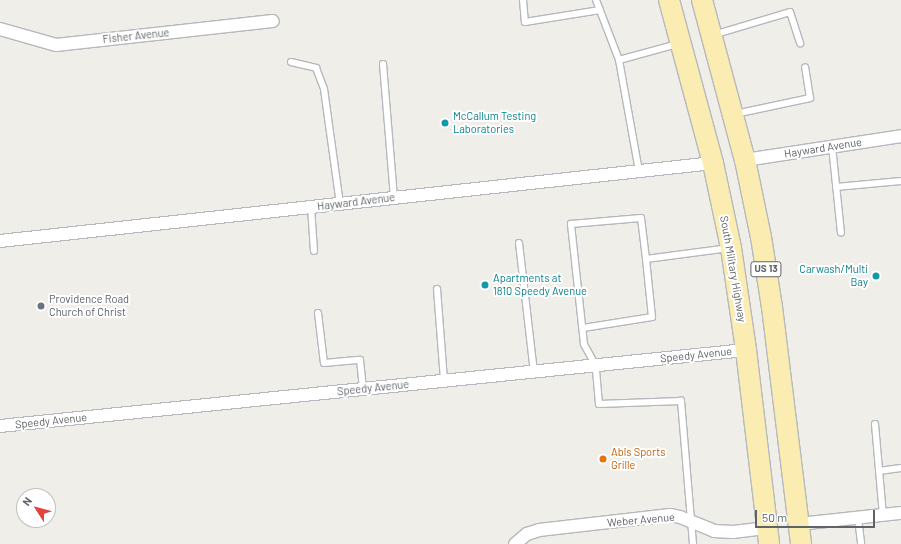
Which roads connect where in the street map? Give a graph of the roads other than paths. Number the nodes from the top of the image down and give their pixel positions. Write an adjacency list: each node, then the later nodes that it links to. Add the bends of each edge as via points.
1 (523, 0): 5 (lane, via 525,22)
2 (596, 0): 5 (lane)
3 (669, 0): 9 (main road, South Military Highway / US 13)
4 (702, 0): 8 (main road, US 13)
5 (600, 10): 11 (lane)
6 (273, 21): 7 (street, Fisher Avenue, via 56,45)
7 (0, 29)
8 (712, 35): 10 (lane, via 790,12); 15 (main road, US 13)
9 (682, 42): 11 (lane); 19 (main road, South Military Highway / US 13)
10 (800, 43)
11 (619, 60): 20 (lane)
12 (291, 62): 24 (lane, via 316,68 324,89)
13 (383, 64): 23 (lane)
14 (805, 67): 15 (lane, via 810,98)
15 (733, 114): 18 (main road, US 13)
16 (901, 136): 17 (street, Hayward Avenue)
17 (832, 146): 18 (street, Hayward Avenue); 22 (lane)
18 (745, 160): 48 (main road, US 13, via 772,307)
19 (713, 163): 20 (street, Hayward Avenue); 29 (main road, South Military Highway / US 13)
20 (639, 171): 23 (street, Hayward Avenue)
21 (901, 181): 22 (lane)
22 (836, 187): 26 (lane)
23 (394, 197): 24 (street, Hayward Avenue)
24 (340, 204): 25 (street, Hayward Avenue)
25 (310, 207): 27 (street, Hayward Avenue); 30 (lane)
26 (841, 234)
27 (0, 241)
28 (519, 243): 37 (lane)
29 (731, 248): 31 (lane); 35 (main road, South Military Highway / US 13)
30 (314, 251)
31 (646, 259): 34 (lane, via 652,317); 34 (lane, via 641,218 571,224)
32 (437, 289): 38 (lane, via 444,353)
33 (318, 313): 39 (lane, via 324,363 360,360)
34 (583, 328): 36 (lane, via 584,344)
35 (746, 350): 36 (street, Speedy Avenue); 49 (main road, South Military Highway / US 13)
36 (596, 366): 37 (street, Speedy Avenue); 47 (lane, via 599,404 681,401)
37 (534, 372): 38 (street, Speedy Avenue)
38 (444, 381): 39 (street, Speedy Avenue)
39 (363, 389): 41 (street, Speedy Avenue)
40 (875, 424): 43 (lane)
41 (0, 426)
42 (901, 468): 43 (lane)
43 (879, 471): 45 (lane)
44 (901, 513): 45 (street)
45 (883, 515): 46 (street)
46 (858, 518): 48 (street); 53 (lane)
47 (690, 520): 49 (street, Weber Avenue, via 714,531); 50 (street, Weber Avenue, via 670,516 539,530 527,534); 51 (lane)
48 (799, 524): 52 (main road, US 13)
49 (768, 536)
50 (515, 544)
51 (693, 544)
52 (801, 544)
53 (862, 544)

